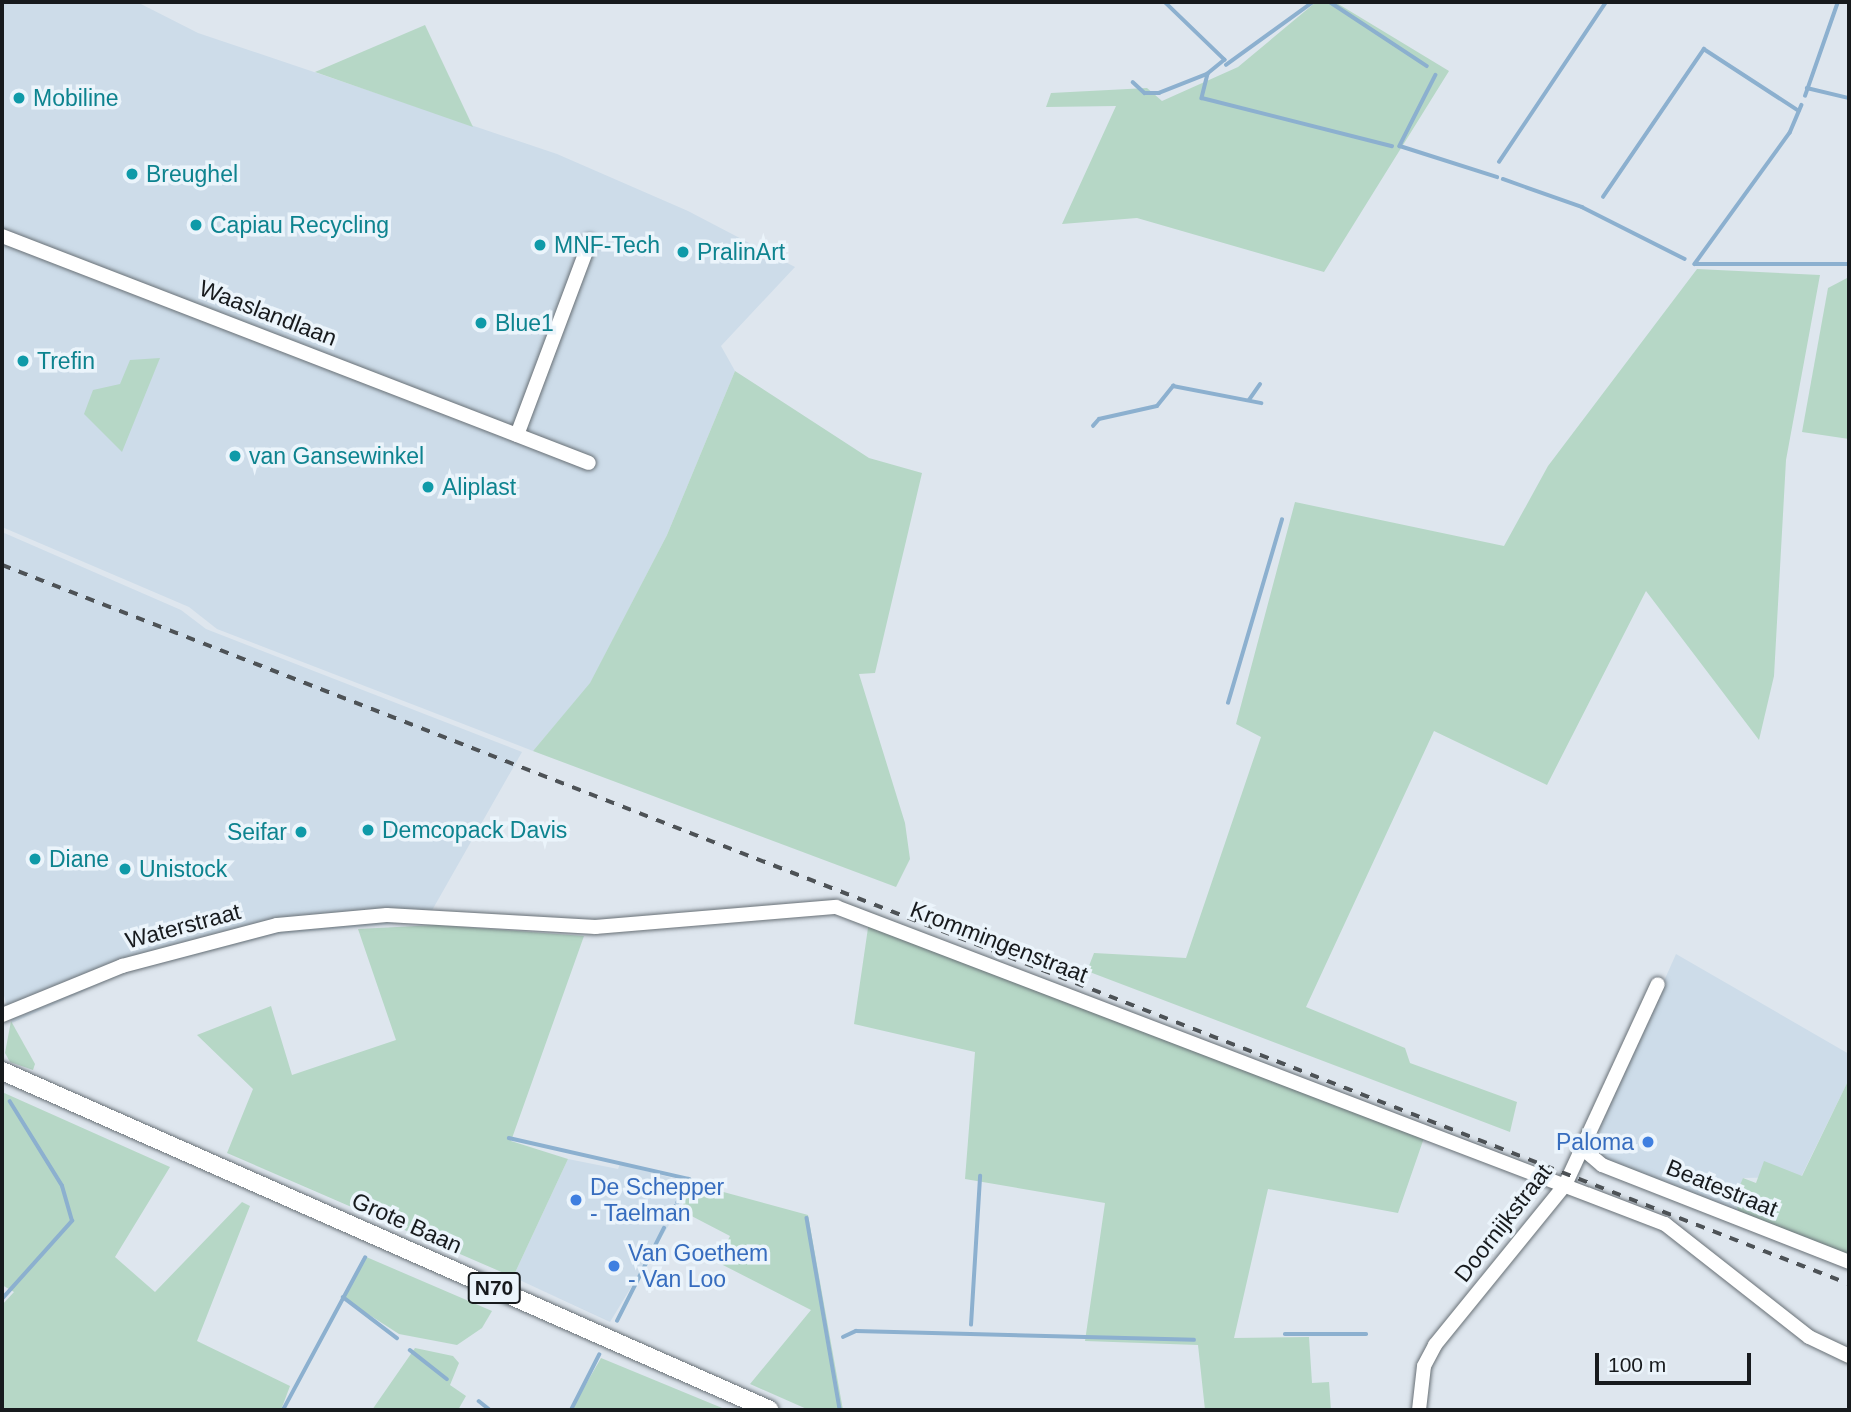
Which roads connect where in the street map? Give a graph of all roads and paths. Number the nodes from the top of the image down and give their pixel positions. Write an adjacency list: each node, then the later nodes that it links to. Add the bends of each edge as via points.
1 (2, 236): 3 (street, Waaslandlaan)
2 (590, 241): 3 (street)
3 (517, 435): 4 (street, Waaslandlaan)
4 (589, 463)
5 (387, 915): 7 (street, Waterstraat, via 218,937 122,966); 10 (street, Krommingenstraat, via 564,928 813,906 858,911)
6 (1658, 984): 9 (street, Doornijkstraat)
7 (2, 1015)
8 (2, 1071): 13 (main road, Grote Baan / N70)
9 (1583, 1149): 10 (street, Doornijkstraat); 11 (street, Beatestraat, via 1602,1164)
10 (1565, 1185): 12 (street, Krommingenstraat, via 1665,1224 1809,1337); 14 (street, Doornijkstraat, via 1435,1345 1424,1366)
11 (1849, 1262)
12 (1849, 1356)
13 (770, 1410)
14 (1419, 1410)

